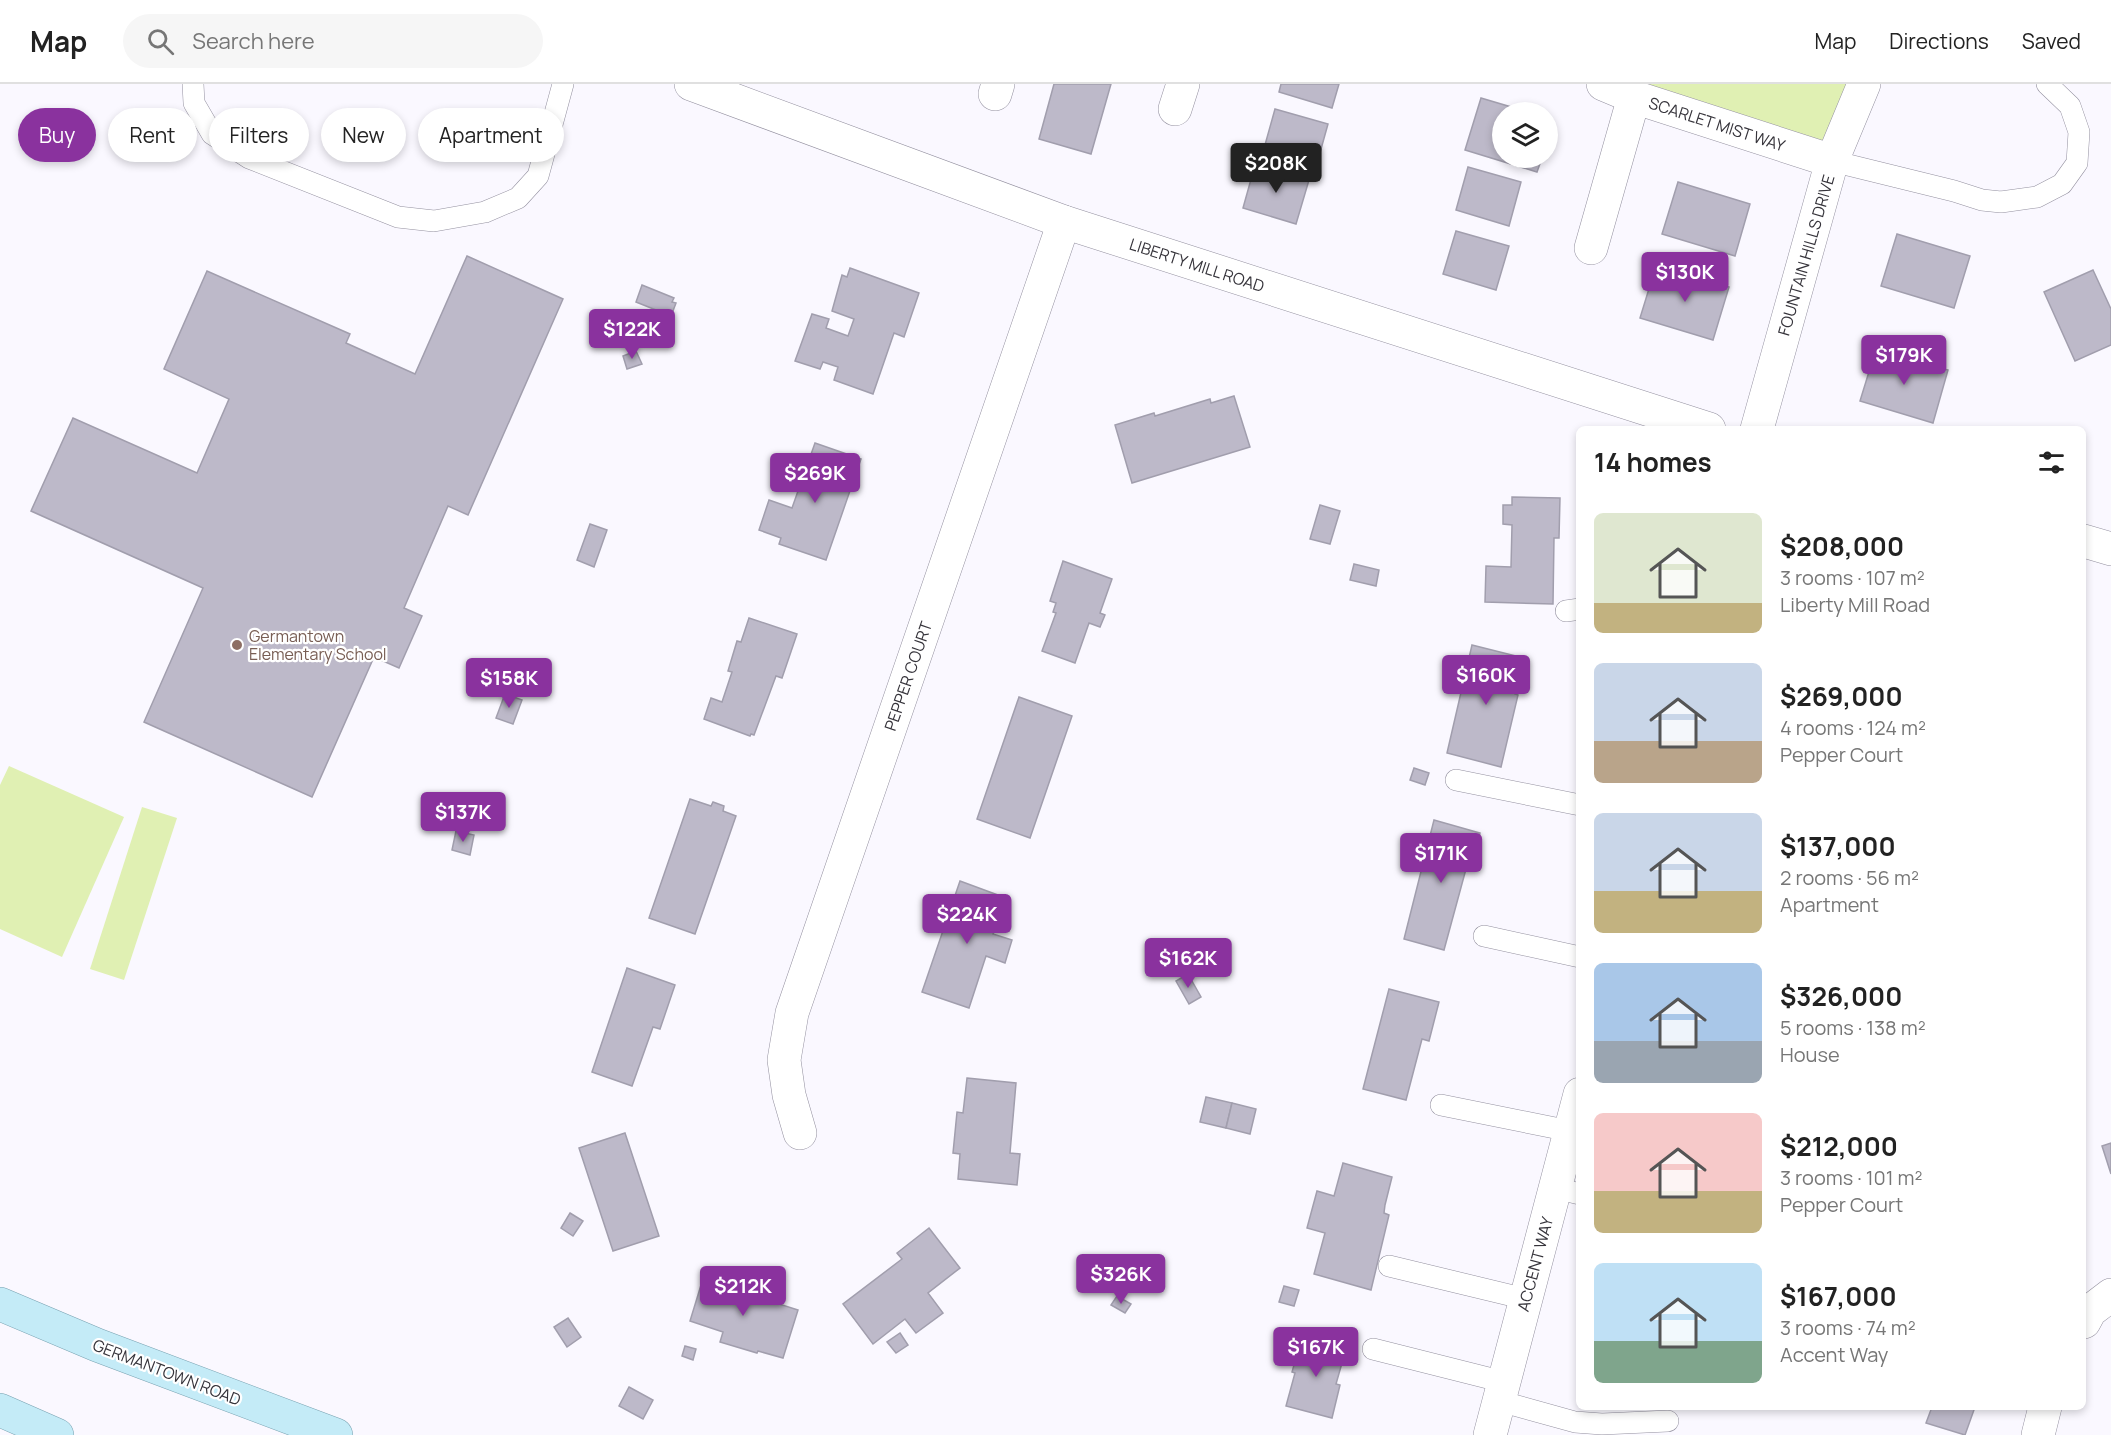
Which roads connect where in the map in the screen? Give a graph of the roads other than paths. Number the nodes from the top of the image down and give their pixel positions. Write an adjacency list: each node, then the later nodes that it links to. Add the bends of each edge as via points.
1 (193, 84): 2 (lane, via 194,103 212,134 249,158 398,217 434,221 484,212 518,198 538,176)
2 (563, 84)
3 (691, 84): 9 (street, LIBERTY MILL ROAD)
4 (1603, 84): 7 (street, SCARLET MIST WAY)
5 (1864, 84): 8 (street, FOUNTAIN HILLS DRIVE)
6 (2047, 84): 8 (lane, via 2070,106 2079,132 2077,163 2062,184 2037,197 2001,202 1982,200)
7 (1634, 97): 8 (street, SCARLET MIST WAY); 10 (street)
8 (1832, 161): 12 (street, FOUNTAIN HILLS DRIVE)
9 (1064, 222): 11 (street, LIBERTY MILL ROAD); 19 (street, PEPPER COURT, via 792,1013 784,1060)
10 (1591, 248)
11 (1700, 426)
12 (1758, 426)
13 (1456, 780): 14 (lane)
14 (1576, 804)
15 (1484, 936): 16 (lane)
16 (1576, 956)
17 (1441, 1105): 18 (lane)
18 (1576, 1112): 20 (street, ACCENT WAY)
19 (800, 1133)
20 (1567, 1191): 23 (street, ACCENT WAY)
21 (1389, 1266): 23 (lane)
22 (2111, 1295): 25 (street)
23 (1526, 1299): 27 (street, ACCENT WAY)
24 (0, 1305): 32 (main road, GERMANTOWN ROAD)
25 (2086, 1318)
26 (1373, 1349): 27 (lane)
27 (1502, 1392): 30 (lane, via 1575,1422); 33 (street, ACCENT WAY)
28 (0, 1410): 31 (main road)
29 (2044, 1410): 34 (street)
30 (1668, 1422)
31 (57, 1435)
32 (336, 1435)
33 (1490, 1435)
34 (2038, 1435)

